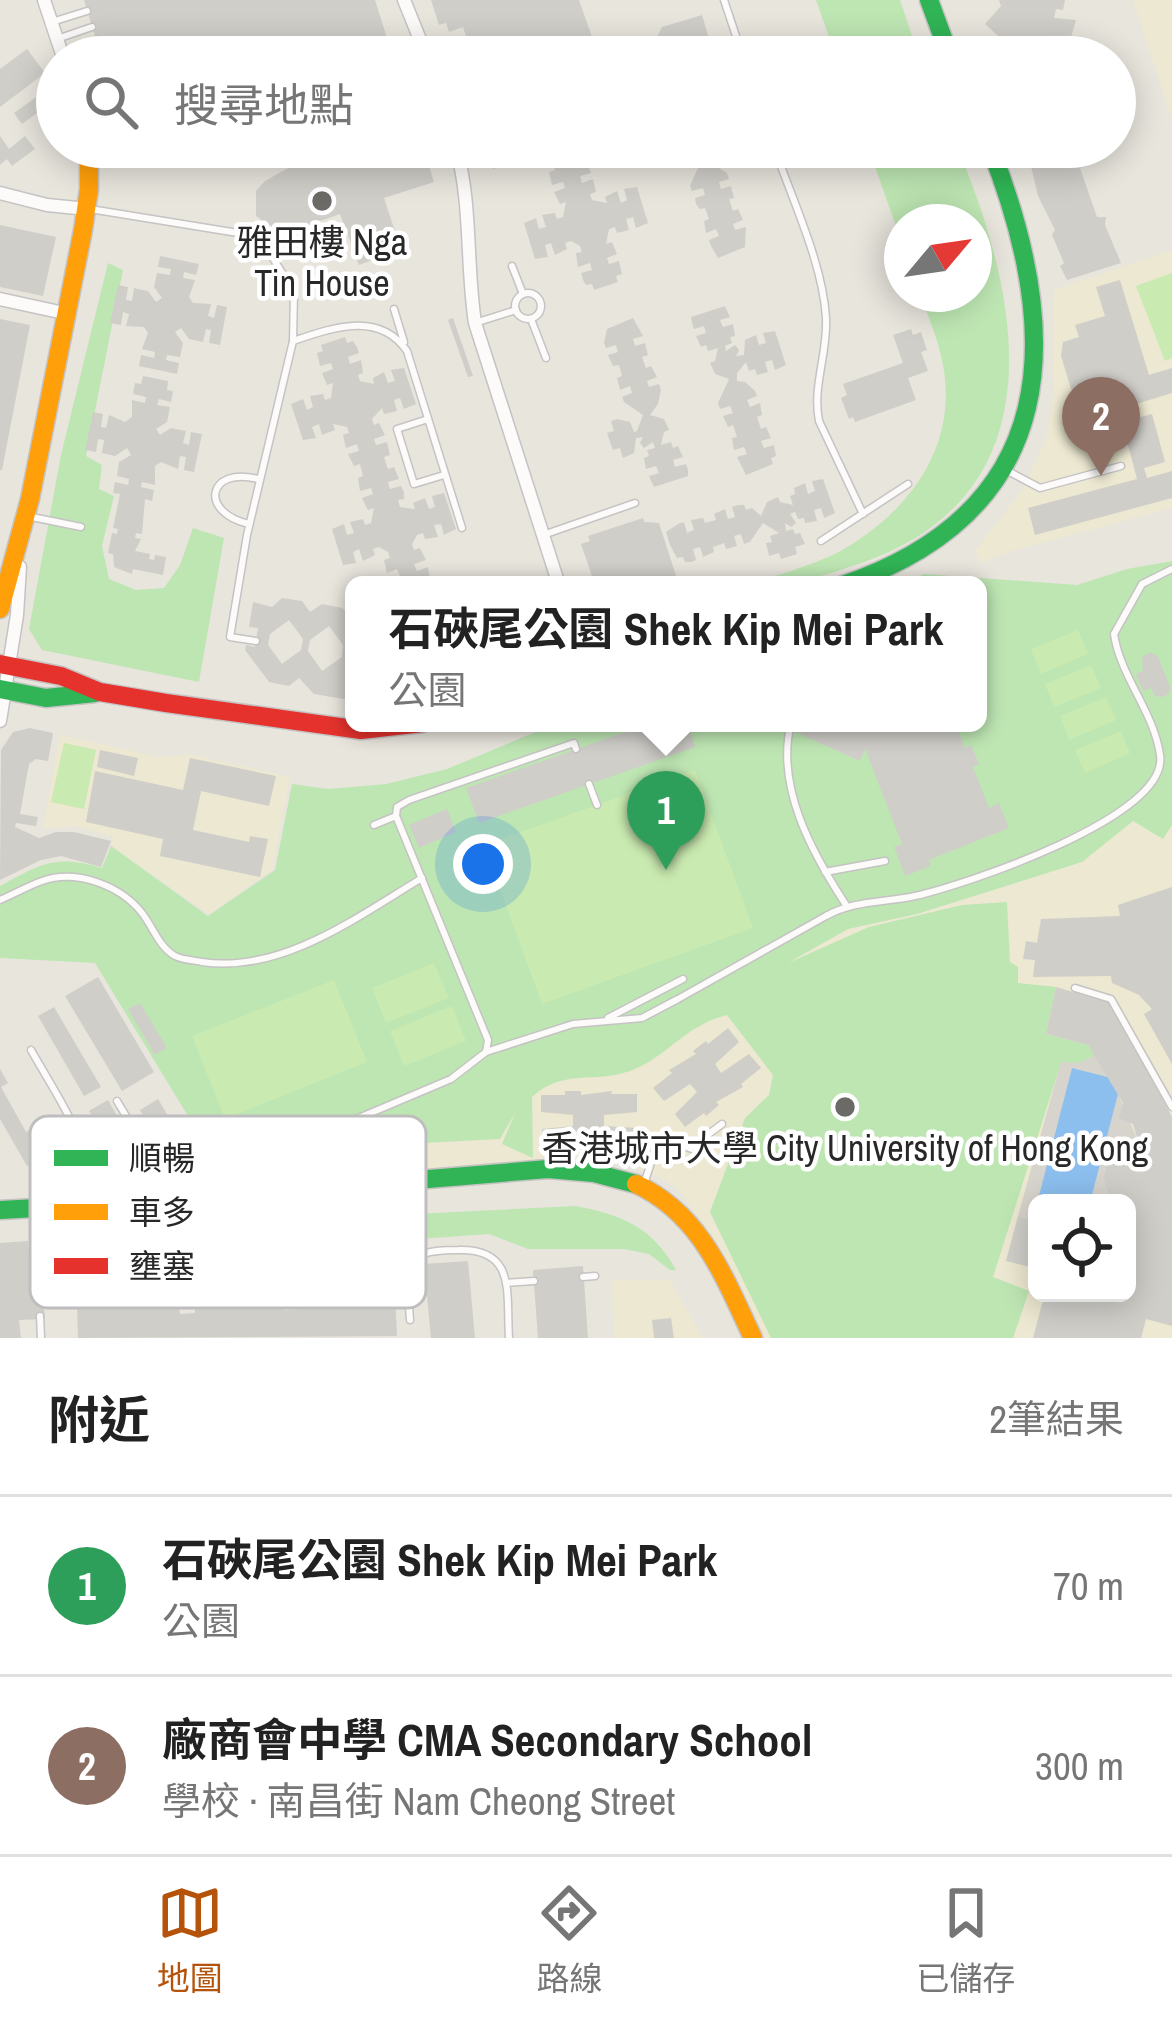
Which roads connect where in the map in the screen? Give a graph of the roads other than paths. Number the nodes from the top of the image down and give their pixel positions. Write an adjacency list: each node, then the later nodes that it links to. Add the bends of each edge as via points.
1 (44, 0): 6 (street)
2 (404, 0): 10 (street)
3 (724, 0): 11 (lane)
4 (929, 0): 12 (street)
5 (87, 10): 6 (lane)
6 (51, 22): 8 (street)
7 (92, 27): 9 (lane)
8 (56, 36)
9 (66, 36)
10 (419, 36)
11 (736, 36)
12 (942, 36)
13 (88, 168): 18 (street)
14 (462, 168): 26 (street)
15 (781, 168): 37 (lane, via 823,295 819,421)
16 (998, 168): 32 (street, via 1021,226 1036,327 1034,382)
17 (0, 193): 18 (street)
18 (87, 208): 24 (street); 27 (lane, via 215,226 256,243 294,292)
19 (512, 266): 20 (lane)
20 (523, 294): 23 (lane); 25 (lane, via 541,302)
21 (0, 299): 24 (street)
22 (394, 309): 28 (lane)
23 (516, 310): 25 (lane); 26 (lane)
24 (64, 313): 38 (street)
25 (531, 319): 29 (lane)
26 (475, 323): 42 (street)
27 (293, 341): 28 (lane, via 356,325 393,334); 34 (lane)
28 (407, 351): 30 (lane)
29 (546, 358)
30 (428, 419): 33 (lane); 33 (lane, via 397,429 414,484)
31 (1121, 466): 32 (lane, via 1040,488)
32 (1003, 469): 47 (street, via 974,508 924,551)
33 (444, 475): 41 (lane)
34 (260, 479): 39 (lane); 39 (lane, via 234,475 215,494 225,517)
35 (908, 484): 37 (lane)
36 (635, 503): 42 (lane)
37 (863, 514): 43 (lane)
38 (29, 516): 40 (lane); 44 (street)
39 (250, 524): 49 (lane, via 230,637)
40 (80, 527)
41 (463, 528)
42 (543, 535): 46 (street)
43 (821, 541)
44 (21, 552): 48 (street); 50 (street)
45 (1172, 569): 65 (lane, via 1142,584 1114,634 1161,756 1154,782 1122,813 1060,845 916,896)
46 (556, 576)
47 (864, 576)
48 (0, 609)
49 (256, 641)
50 (4, 665): 51 (street); 52 (street)
51 (3, 690): 52 (street, via 57,698); 53 (street)
52 (100, 692): 54 (street)
53 (0, 721)
54 (345, 728)
55 (789, 732): 62 (lane, via 799,820)
56 (576, 749): 59 (lane, via 574,743 410,800)
57 (589, 784): 58 (lane)
58 (596, 805)
59 (395, 816): 60 (lane); 63 (lane)
60 (374, 825)
61 (885, 861): 62 (lane)
62 (825, 872): 65 (lane)
63 (422, 878): 64 (lane, via 341,928 228,966 177,958 142,913 105,885 45,879); 70 (lane, via 488,1040)
64 (0, 900)
65 (846, 905): 68 (lane, bridge, via 641,1018)
66 (683, 979): 68 (lane)
67 (1075, 988): 72 (lane, via 1112,999)
68 (605, 1019): 70 (lane)
69 (31, 1050): 73 (lane)
70 (486, 1052): 75 (lane, via 451,1079)
71 (117, 1101): 74 (lane)
72 (1172, 1107)
73 (68, 1116)
74 (125, 1116)
75 (363, 1116)
76 (722, 1124): 78 (lane, via 694,1150 659,1138)
77 (426, 1180): 78 (street, via 548,1169)
78 (644, 1184): 91 (street, via 694,1225)
79 (30, 1209): 80 (street)
80 (0, 1210)
81 (426, 1253): 85 (lane, via 479,1249 497,1260)
82 (595, 1276): 83 (lane)
83 (584, 1277)
84 (534, 1281): 85 (lane)
85 (506, 1283): 90 (lane)
86 (409, 1308): 88 (lane)
87 (40, 1316): 89 (lane)
88 (410, 1320)
89 (41, 1338)
90 (509, 1338)
91 (753, 1338)

